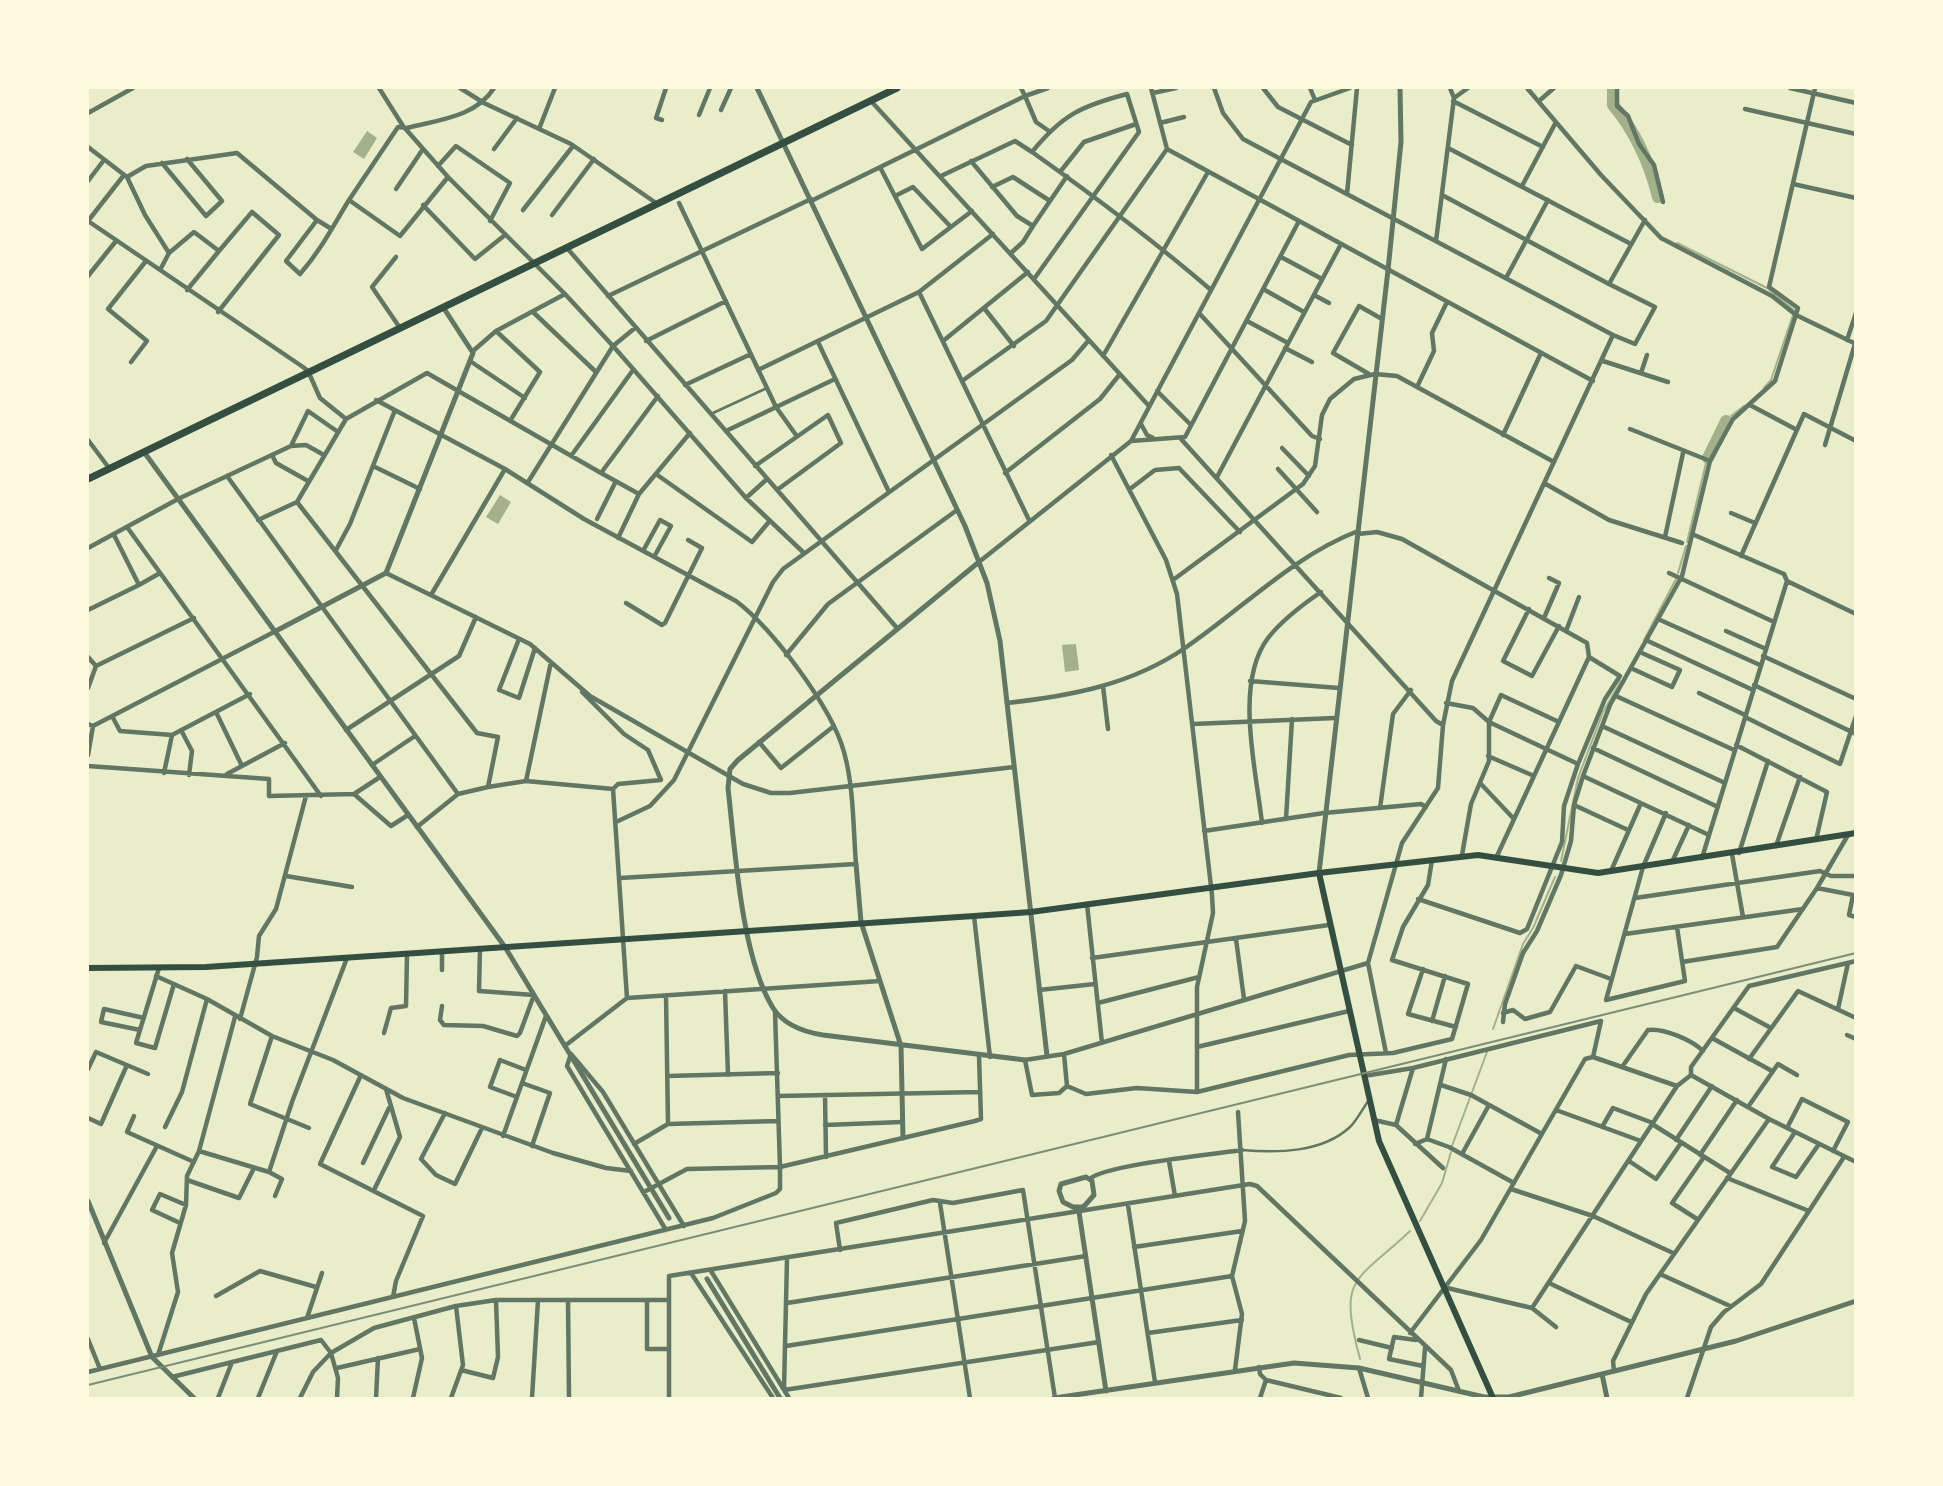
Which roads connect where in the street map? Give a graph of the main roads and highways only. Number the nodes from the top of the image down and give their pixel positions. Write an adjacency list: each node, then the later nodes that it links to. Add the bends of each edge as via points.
1 (894, 88): 2 (highway)
2 (88, 479)
3 (1852, 834): 4 (main road, via 1611,872 1588,873 1497,856 1462,856)
4 (1319, 873): 5 (main road, via 1031,912 255,964); 6 (main road, via 1374,1121 1391,1173)
5 (88, 968)
6 (1493, 1398)

